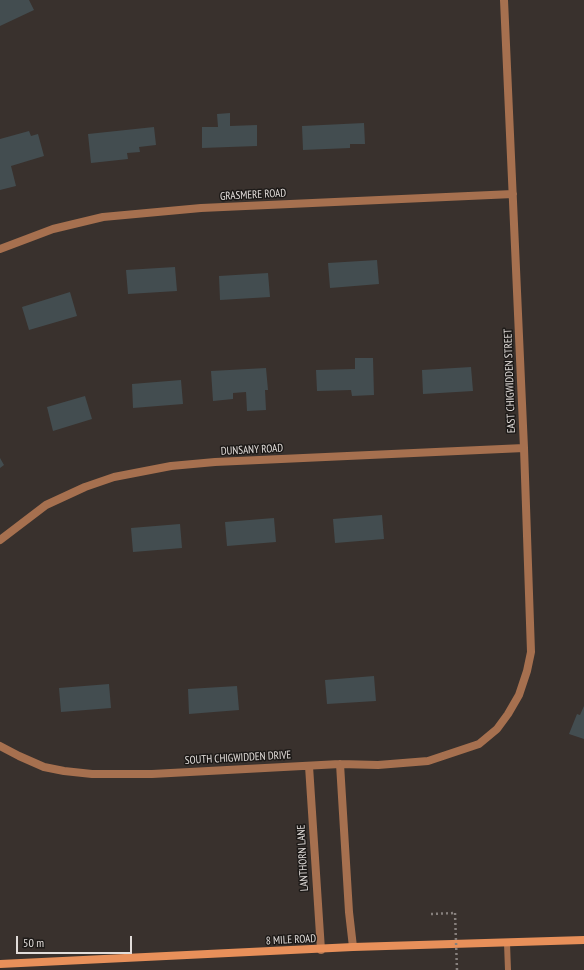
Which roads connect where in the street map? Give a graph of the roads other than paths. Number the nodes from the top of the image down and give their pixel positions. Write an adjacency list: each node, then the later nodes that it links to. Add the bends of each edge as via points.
1 (504, 0): 2 (street, EAST CHIGWIDDEN STREET)
2 (513, 194): 3 (street, GRASMERE ROAD, via 201,208 103,217 53,229); 4 (street, EAST CHIGWIDDEN STREET)
3 (0, 249)
4 (524, 448): 5 (street, DUNSANY ROAD, via 171,466 114,477 85,488 46,505); 6 (street, EAST CHIGWIDDEN STREET, via 531,652 528,671 519,695 497,729)
5 (0, 540)
6 (479, 744): 8 (street, SOUTH CHIGWIDDEN DRIVE, via 428,761 378,765)
7 (0, 746): 9 (street, SOUTH CHIGWIDDEN DRIVE, via 44,767 92,774 152,774)
8 (340, 764): 9 (street, SOUTH CHIGWIDDEN DRIVE); 12 (street)
9 (309, 766): 13 (street, LANTHORN LANE)
10 (584, 940): 11 (main road, 8 MILE ROAD)
11 (507, 943): 12 (main road, 8 MILE ROAD); 15 (lane)
12 (353, 947): 13 (main road, 8 MILE ROAD)
13 (321, 950): 14 (main road, 8 MILE ROAD)
14 (0, 964)
15 (508, 970)

